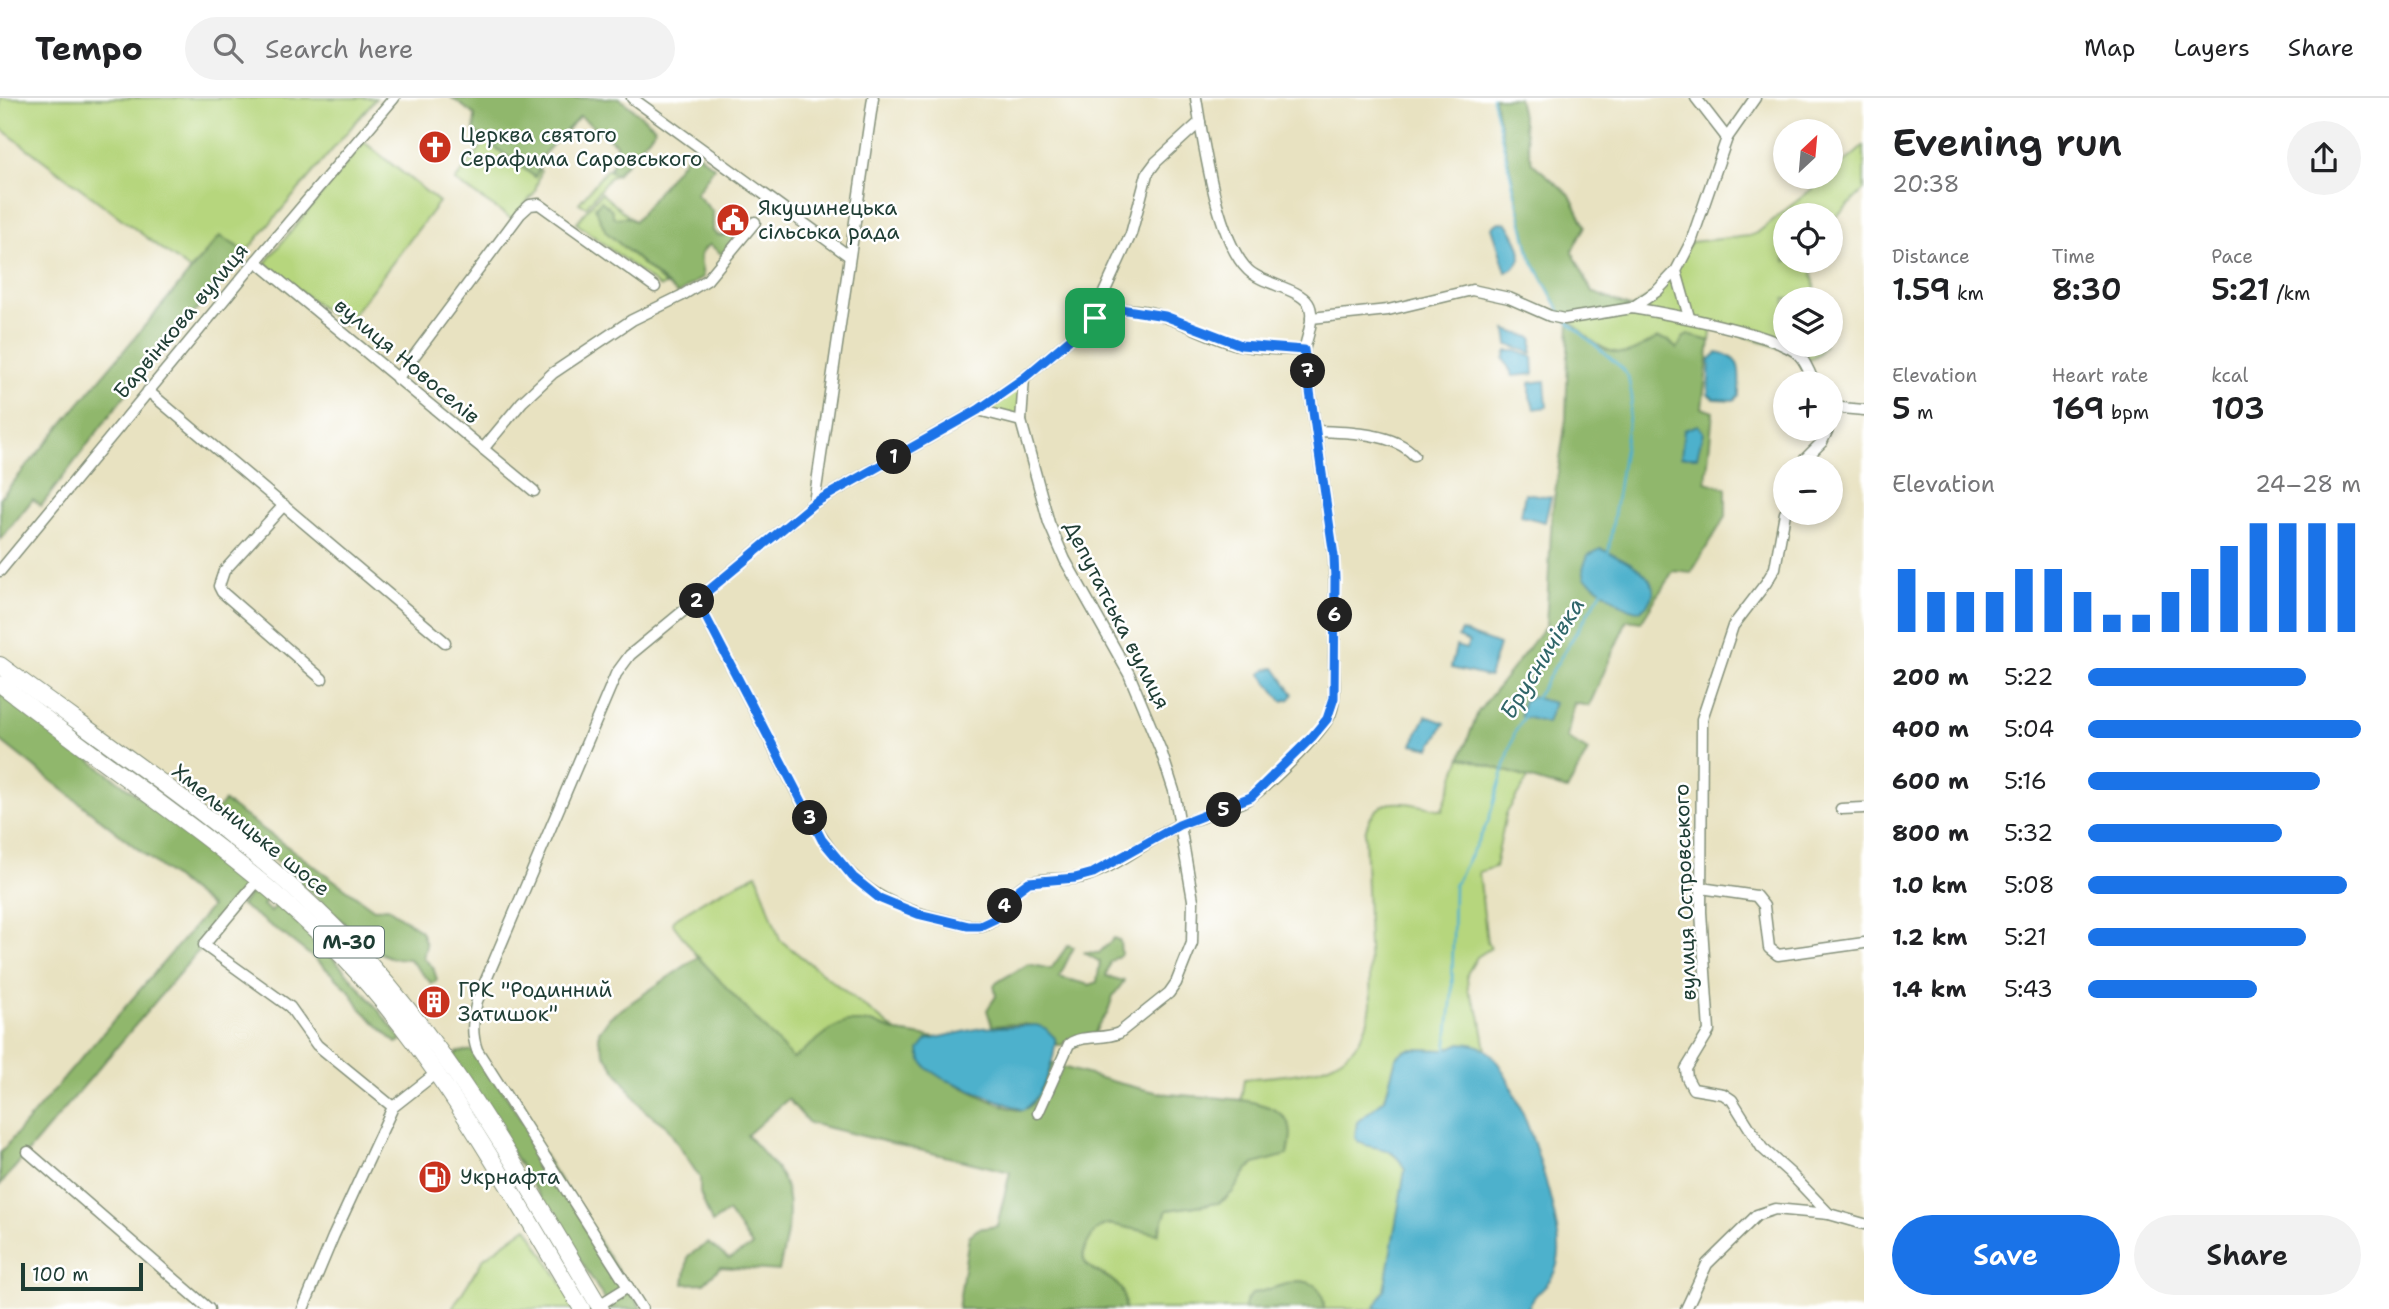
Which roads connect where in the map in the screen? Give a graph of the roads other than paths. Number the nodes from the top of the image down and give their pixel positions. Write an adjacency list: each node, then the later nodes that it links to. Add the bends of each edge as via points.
1 (394, 98): 11 (street, Барвінкова вулиця)
2 (632, 98): 10 (street)
3 (873, 98): 10 (street)
4 (1196, 98): 7 (street)
5 (1696, 98): 8 (street)
6 (1755, 98): 8 (street)
7 (1200, 122): 16 (street, via 1147,174 1131,234); 17 (street, via 1221,221 1243,265 1258,278 1304,299)
8 (1727, 138): 12 (street, via 1691,242)
9 (755, 222): 29 (street, via 707,280 632,320 552,373)
10 (849, 256): 33 (street)
11 (256, 261): 21 (street, вулиця Новоселів); 22 (street, Барвінкова вулиця)
12 (1676, 271): 14 (street); 15 (street)
13 (655, 288): 21 (street, via 539,204 530,205)
14 (1632, 308): 15 (street); 17 (street, via 1564,319 1472,290 1388,310)
15 (1689, 317): 19 (street, via 1784,345 1798,354)
16 (1095, 318): 18 (street, via 1120,309 1157,314 1241,345); 20 (street)
17 (1311, 318): 18 (street)
18 (1304, 350): 27 (street)
19 (1807, 371)
20 (1024, 378): 24 (street); 26 (street, Депутатська вулиця)
21 (397, 379): 29 (street, вулиця Новоселів)
22 (148, 391): 34 (street); 36 (street, Барвінкова вулиця)
23 (1843, 409): 25 (street)
24 (978, 410): 26 (street); 33 (street)
25 (1864, 411)
26 (1021, 421): 44 (street, Депутатська вулиця, via 1049,523 1142,702 1171,780)
27 (1317, 431): 30 (street, via 1357,433 1404,444); 44 (street, via 1334,556 1331,713 1251,797)
28 (1822, 441): 31 (street)
29 (483, 449): 32 (street, вулиця Новоселів)
30 (1414, 455)
31 (1809, 455)
32 (534, 491)
33 (814, 503): 37 (street)
34 (284, 505): 38 (street); 40 (street, via 224,571 219,586)
35 (1783, 525): 46 (street, вулиця Островського, via 1775,568 1733,626 1702,719)
36 (0, 571)
37 (697, 600): 44 (street, via 822,840 866,888 895,906 968,926 986,925 1025,884 1093,873); 55 (street, via 631,655 616,674 477,1001 473,1029 477,1050)
38 (445, 642)
39 (0, 665): 48 (highway, Хмельницьке шосе / М-30, via 279,876 361,955)
40 (322, 679)
41 (0, 684): 45 (highway, Хмельницьке шосе / М-30)
42 (1864, 808): 43 (street)
43 (1841, 809)
44 (1179, 825): 51 (street, Депутатська вулиця, via 1194,918 1192,943 1181,972 1169,993 1119,1033 1069,1044)
45 (259, 879): 49 (highway, Хмельницьке шосе / М-30, via 363,980); 50 (street, via 204,945 290,1007 317,1045)
46 (1701, 888): 47 (street, via 1756,896 1764,906 1769,947 1778,955); 53 (street, вулиця Островського, via 1709,1031 1686,1069 1687,1078 1693,1089 1732,1100 1762,1148)
47 (1864, 943)
48 (449, 1064): 49 (highway); 56 (highway, Хмельницьке шосе / М-30)
49 (435, 1074): 50 (street); 59 (highway, Хмельницьке шосе / М-30)
50 (393, 1107): 58 (street)
51 (1038, 1113)
52 (28, 1152): 57 (street)
53 (1829, 1214): 54 (street); 61 (street, via 1775,1209 1757,1215 1707,1264)
54 (1864, 1224)
55 (628, 1287): 56 (street); 60 (street)
56 (600, 1307)
57 (209, 1309)
58 (303, 1309)
59 (582, 1309)
60 (642, 1309)
61 (1686, 1309)

